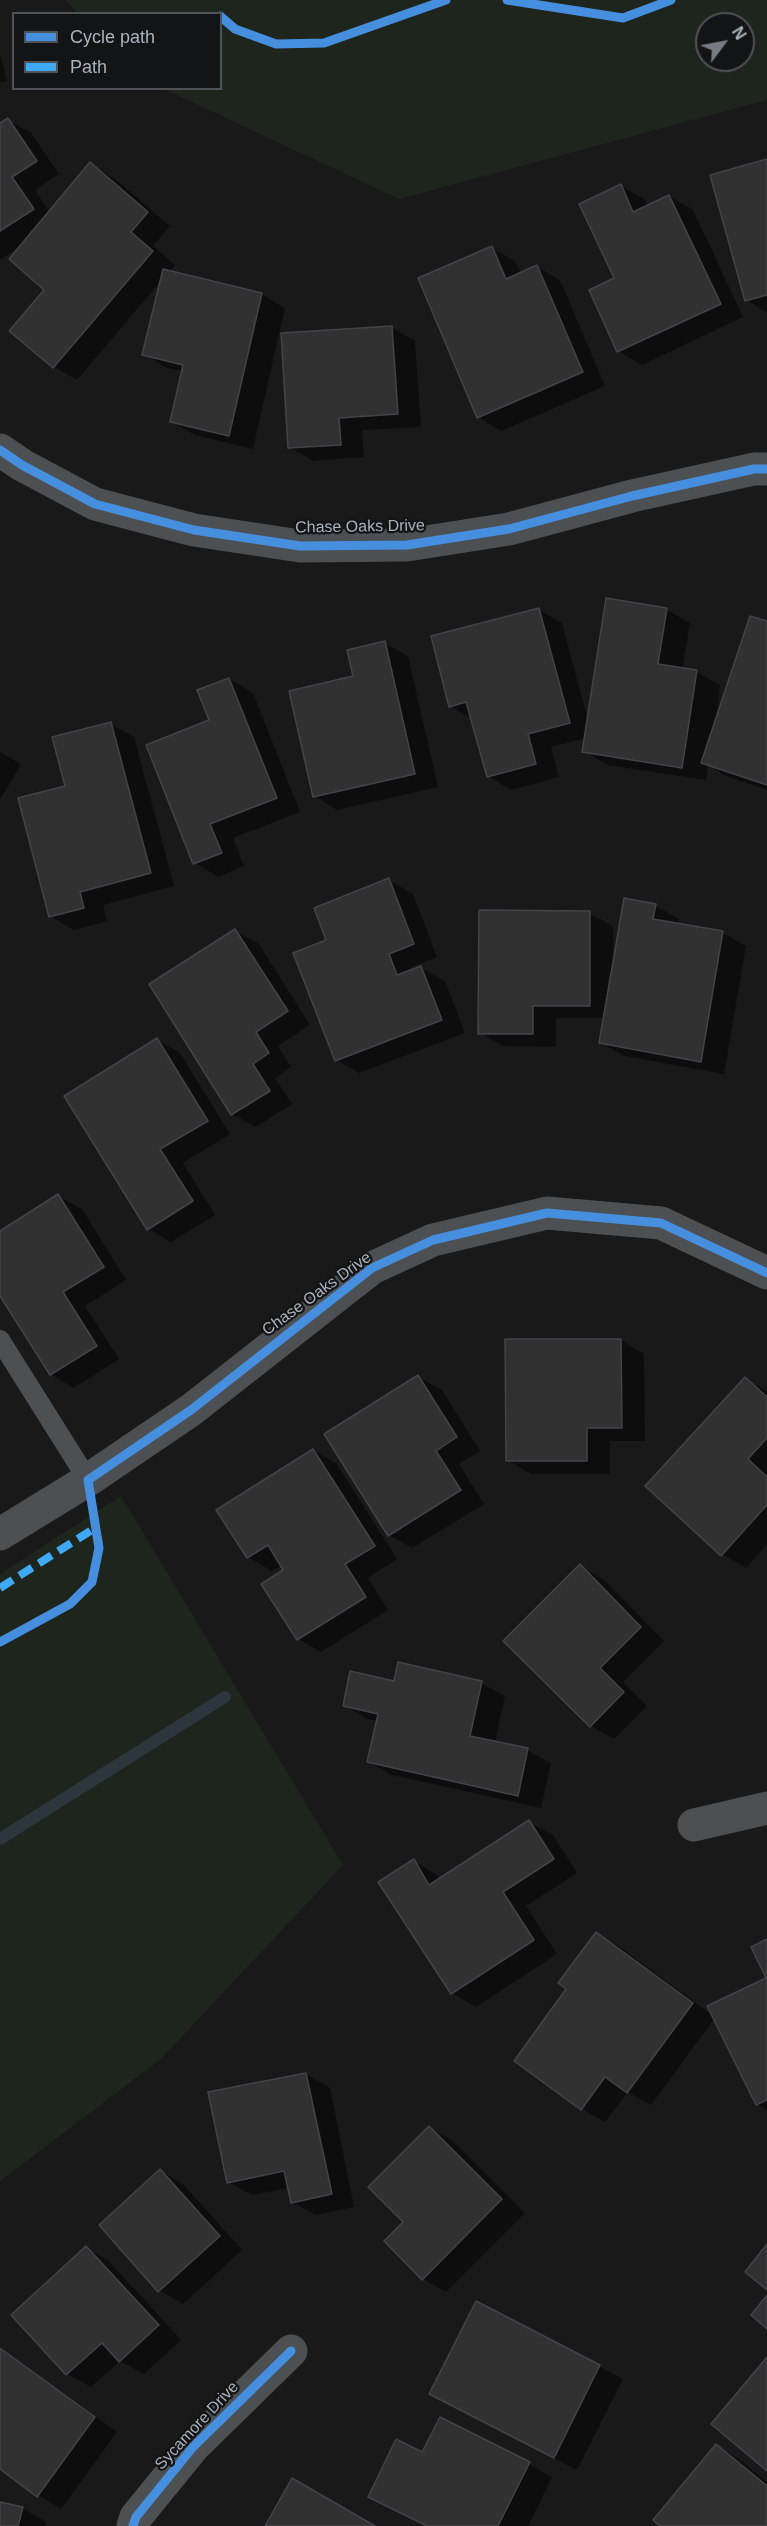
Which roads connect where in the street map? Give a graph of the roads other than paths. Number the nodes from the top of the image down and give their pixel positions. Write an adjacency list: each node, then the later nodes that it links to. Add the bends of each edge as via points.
1 (0, 450): 2 (street, Chase Oaks Drive, via 95,504 194,530 300,546 407,545 509,529 632,496)
2 (767, 469)
3 (767, 1273): 5 (street, Chase Oaks Drive, via 661,1223 547,1213 433,1240 372,1268 191,1410)
4 (0, 1340): 5 (lane)
5 (88, 1480): 6 (street, Chase Oaks Drive)
6 (0, 1534)
7 (767, 1808): 8 (street)
8 (694, 1825)
9 (291, 2351): 10 (street, Sycamore Drive, via 193,2447 136,2517)
10 (133, 2526)

